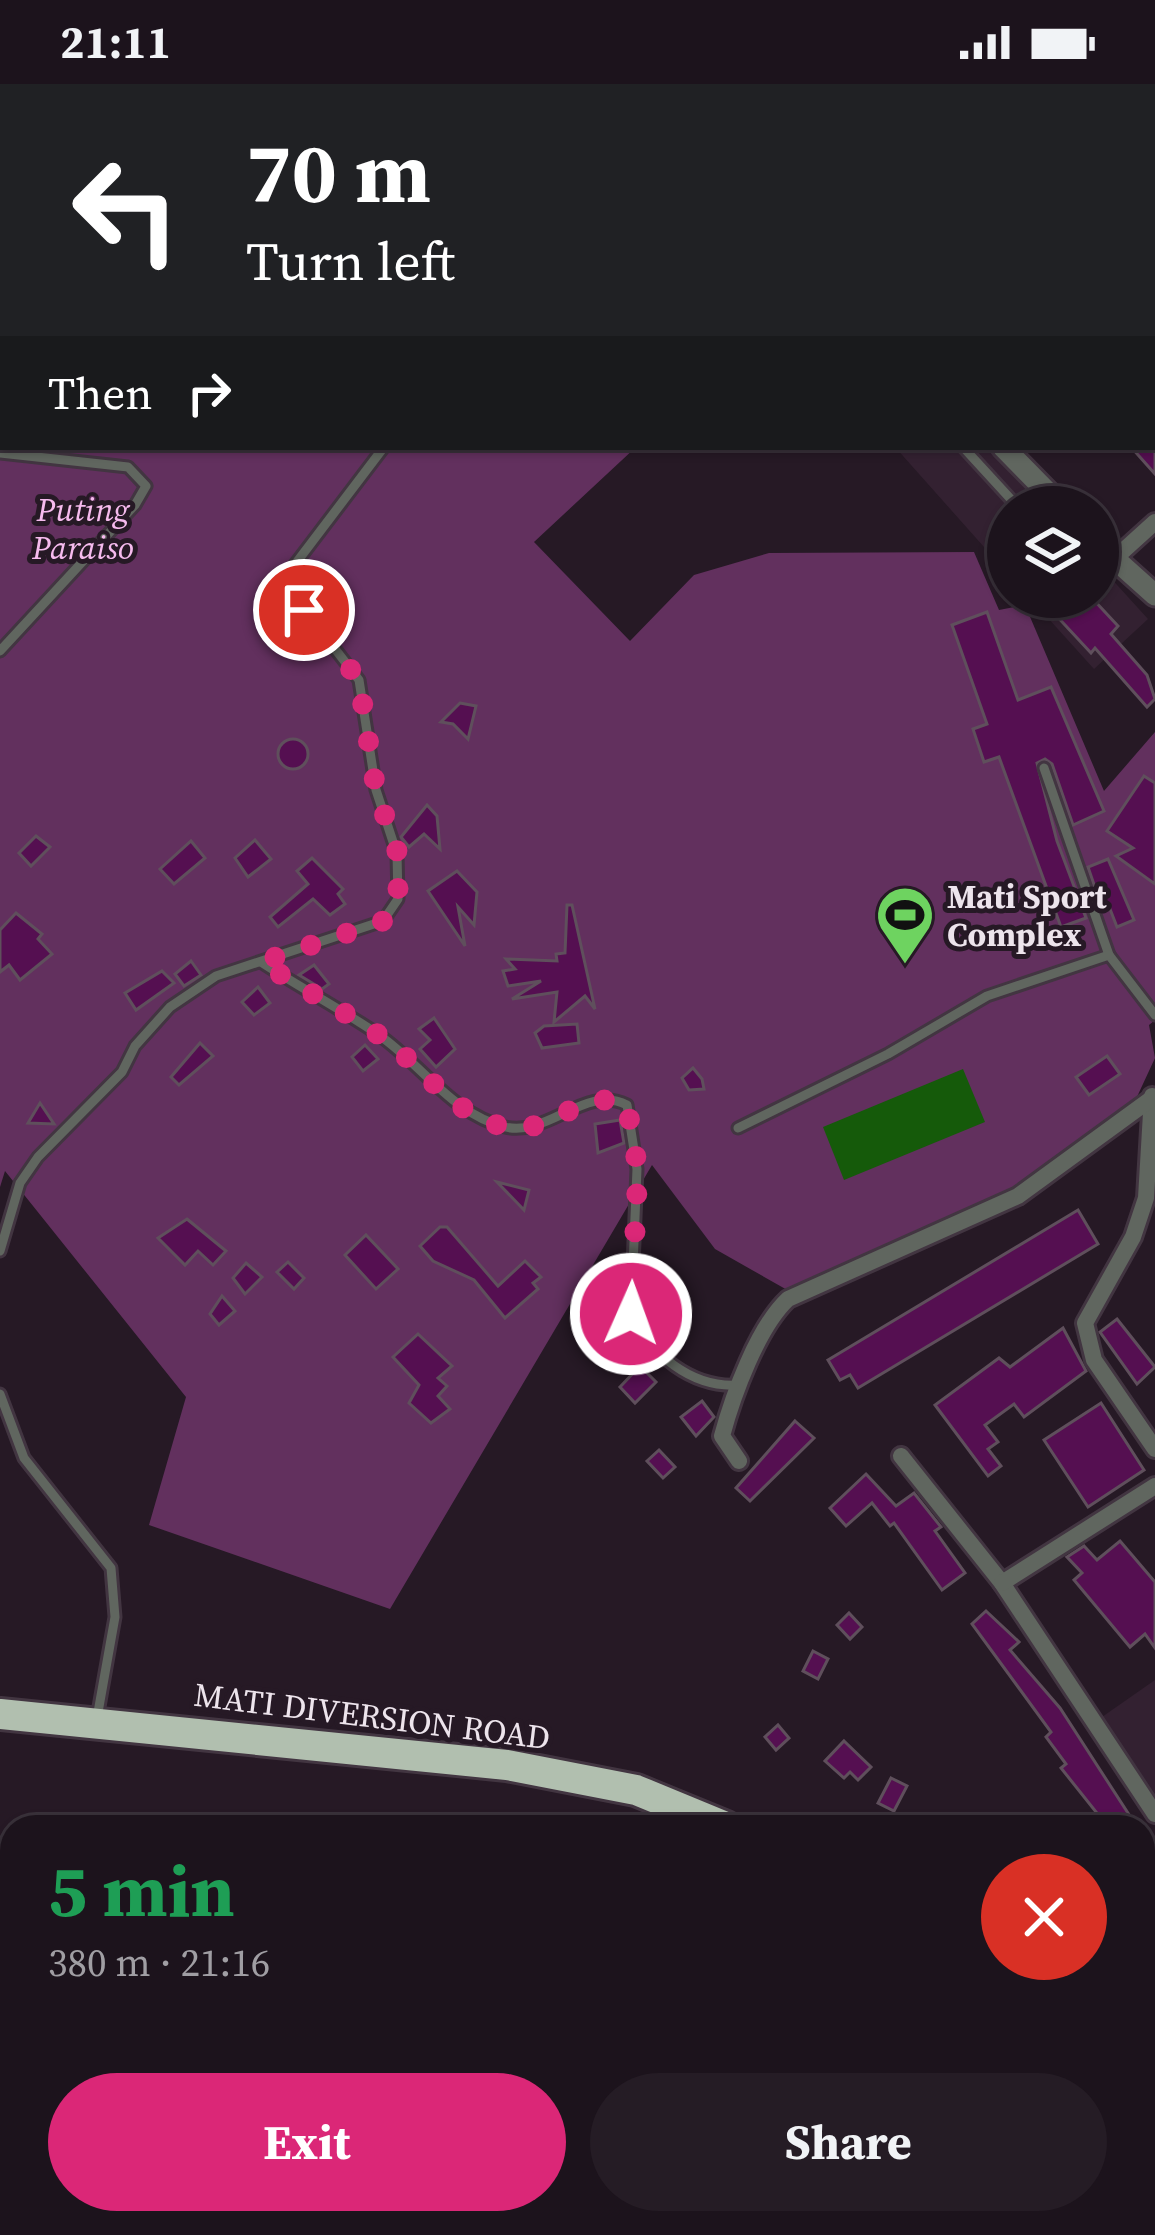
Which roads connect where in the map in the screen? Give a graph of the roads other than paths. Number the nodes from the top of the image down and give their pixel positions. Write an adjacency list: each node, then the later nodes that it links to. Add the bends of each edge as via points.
1 (382, 450): 14 (lane, via 292,579 304,610 359,680 376,790 398,854 398,899 383,921)
2 (967, 450): 5 (lane)
3 (1006, 450): 6 (street)
4 (0, 453): 11 (lane, via 128,467 146,486)
5 (999, 486)
6 (1041, 486)
7 (1155, 522): 8 (street)
8 (1119, 544)
9 (1119, 563): 10 (street)
10 (1155, 595)
11 (0, 651)
12 (1044, 768): 13 (lane)
13 (1109, 955): 15 (lane); 17 (lane, via 986,996)
14 (261, 962): 18 (lane, via 216,976 170,1007 122,1072 38,1157 20,1183); 19 (lane, via 379,1035 483,1120 543,1126 590,1101 627,1105 638,1169 631,1314 674,1366 719,1386)
15 (1155, 1015)
16 (1153, 1094): 19 (street, via 1018,1196 788,1299); 21 (street, via 1146,1198 1085,1323 1094,1360)
17 (738, 1128)
18 (0, 1251)
19 (739, 1385): 23 (street, via 722,1436)
20 (0, 1394): 27 (lane, via 24,1458 111,1568 116,1617)
21 (1155, 1449)
22 (901, 1456): 25 (street)
23 (739, 1461)
24 (1155, 1486): 25 (street)
25 (1002, 1583): 28 (street)
26 (0, 1714): 27 (highway, MATI DIVERSION ROAD)
27 (96, 1721): 29 (highway, MATI DIVERSION ROAD, via 507,1765 635,1790)
28 (1155, 1814)
29 (696, 1815)

